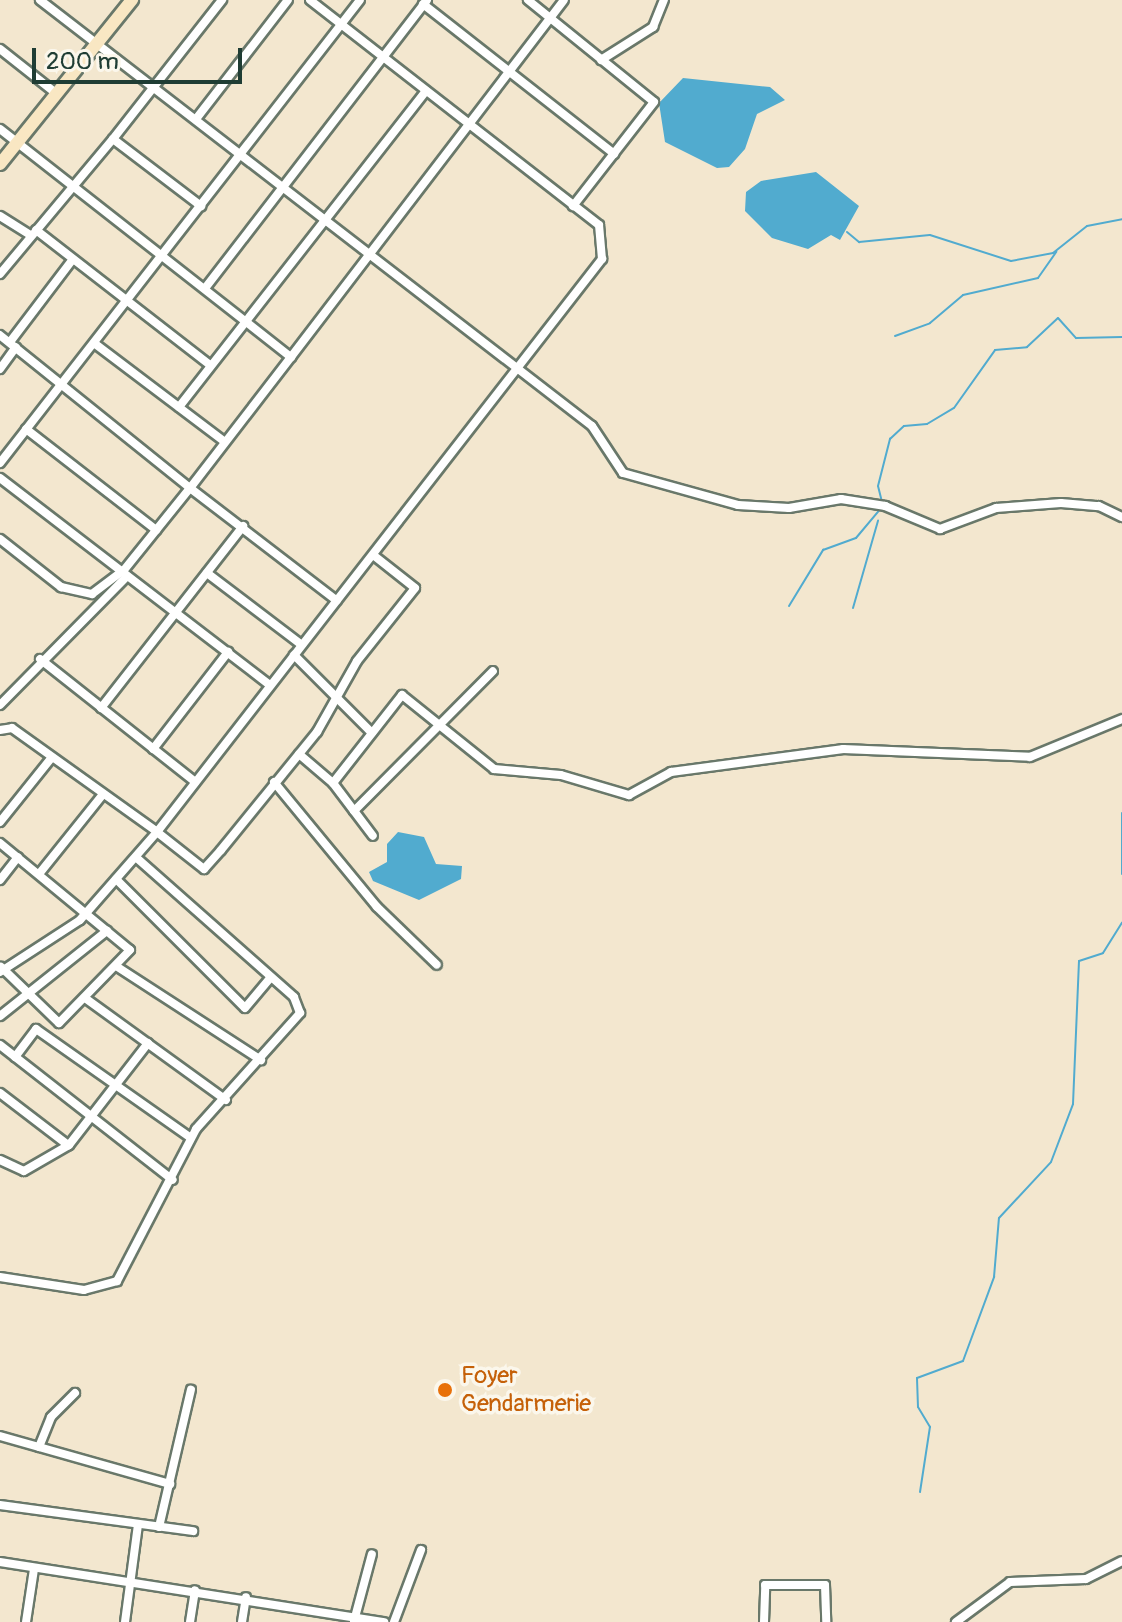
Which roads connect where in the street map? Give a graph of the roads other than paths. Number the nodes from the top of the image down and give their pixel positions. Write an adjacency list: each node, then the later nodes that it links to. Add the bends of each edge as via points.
1 (40, 0): 11 (street)
2 (132, 0): 14 (street)
3 (222, 0): 19 (street)
4 (288, 0): 22 (street)
5 (310, 0): 13 (street)
6 (360, 0): 13 (street)
7 (528, 0): 12 (street)
8 (564, 0): 12 (street)
9 (664, 0): 17 (street, via 653,27)
10 (425, 2): 16 (street); 18 (street)
11 (53, 4): 14 (street)
12 (550, 17): 17 (street); 18 (street)
13 (342, 23): 16 (street); 27 (street)
14 (97, 44): 19 (street); 21 (street)
15 (0, 49): 21 (street)
16 (382, 56): 20 (street); 31 (street)
17 (601, 60): 28 (street, via 654,102)
18 (509, 71): 23 (street); 28 (street)
19 (154, 87): 22 (street); 25 (street)
20 (426, 91): 23 (street); 35 (street)
21 (57, 94): 26 (street)
22 (196, 119): 27 (street)
23 (469, 123): 33 (street); 38 (street)
24 (0, 129): 26 (street)
25 (113, 139): 30 (street); 32 (street)
26 (18, 143): 29 (street); 30 (street)
27 (244, 154): 31 (street); 32 (street)
28 (614, 154): 33 (street)
29 (0, 164)
30 (74, 186): 36 (street); 37 (street)
31 (282, 188): 35 (street); 41 (street)
32 (201, 206): 37 (street)
33 (573, 206): 49 (street, via 599,225 602,259)
34 (0, 216): 36 (street)
35 (323, 220): 38 (street); 43 (street)
36 (33, 232): 39 (street); 40 (street)
37 (164, 252): 41 (street); 42 (street)
38 (367, 255): 47 (street); 49 (street)
39 (73, 259): 42 (street); 46 (street)
40 (0, 274)
41 (206, 287): 43 (street)
42 (126, 300): 45 (street); 48 (street)
43 (245, 319): 47 (street); 48 (street)
44 (0, 335): 46 (street)
45 (94, 343): 51 (street); 52 (street)
46 (13, 345): 50 (street); 51 (street)
47 (291, 357): 54 (street)
48 (210, 365): 52 (street)
49 (515, 368): 58 (street, via 592,426 623,473 655,486 738,505 789,508 841,499 885,506 940,529 996,508 1036,505 1099,506); 62 (street)
50 (0, 369)
51 (61, 384): 53 (street); 57 (street)
52 (179, 407): 54 (street)
53 (26, 429): 55 (street); 60 (street)
54 (225, 442): 57 (street)
55 (0, 463)
56 (0, 478): 63 (street)
57 (190, 488): 59 (street); 60 (street)
58 (1122, 517)
59 (243, 526): 64 (street); 65 (street)
60 (156, 530): 63 (street)
61 (0, 539): 63 (street, via 75,594 92,594)
62 (373, 555): 65 (street); 73 (street, via 415,588 357,661)
63 (125, 573): 66 (street); 70 (street)
64 (207, 573): 66 (street); 67 (street)
65 (337, 601): 67 (street)
66 (175, 615): 68 (street); 75 (street)
67 (302, 645): 69 (street)
68 (228, 652): 72 (street); 80 (street)
69 (294, 655): 72 (street); 73 (street)
70 (40, 659): 74 (street); 75 (street)
71 (493, 671): 77 (street)
72 (270, 685): 83 (street)
73 (336, 704): 79 (street); 81 (street)
74 (0, 705)
75 (101, 708): 80 (street)
76 (1122, 719): 77 (street, via 1030,757 843,749 671,772 629,795 561,775 494,769)
77 (436, 722): 79 (street, via 402,695); 87 (street)
78 (0, 730): 82 (street, via 12,728)
79 (372, 733): 85 (street)
80 (153, 749): 83 (street)
81 (299, 754): 84 (street); 85 (street)
82 (52, 757): 86 (street); 88 (street)
83 (195, 782): 89 (street)
84 (274, 782): 89 (street, via 204,869); 99 (street, via 377,907)
85 (333, 783): 87 (street)
86 (103, 794): 89 (street); 94 (street)
87 (354, 811): 90 (street)
88 (0, 822)
89 (157, 832): 93 (street)
90 (373, 836)
91 (0, 843): 92 (street)
92 (18, 857): 94 (street); 96 (street)
93 (136, 857): 95 (street); 102 (street)
94 (39, 874): 97 (street)
95 (116, 879): 97 (street); 102 (street, via 245,1008)
96 (0, 880)
97 (87, 913): 98 (street); 101 (street)
98 (107, 931): 100 (street, via 130,950); 103 (street)
99 (437, 965)
100 (116, 966): 104 (street); 109 (street)
101 (1, 969): 103 (street)
102 (271, 977): 109 (street, via 294,997 300,1013)
103 (26, 991): 104 (street, via 59,1023); 105 (street)
104 (85, 998): 106 (street)
105 (0, 1016)
106 (148, 1043): 110 (street); 112 (street)
107 (0, 1045): 108 (street)
108 (15, 1057): 110 (street, via 36,1029); 113 (street)
109 (261, 1060): 112 (street)
110 (113, 1081): 113 (street); 114 (street)
111 (0, 1093): 115 (street)
112 (226, 1100): 114 (street)
113 (90, 1113): 115 (street); 117 (street)
114 (191, 1138): 117 (street)
115 (68, 1145): 116 (street, via 24,1171)
116 (0, 1160)
117 (173, 1180): 118 (street, via 120,1277 107,1287)
118 (0, 1277)
119 (191, 1390): 123 (street)
120 (75, 1393): 122 (street, via 51,1417)
121 (0, 1436): 122 (street)
122 (39, 1447): 123 (street)
123 (170, 1484): 126 (street)
124 (0, 1505): 125 (street)
125 (138, 1525): 126 (street); 133 (street)
126 (159, 1527): 127 (street)
127 (193, 1531)
128 (421, 1550): 142 (street)
129 (372, 1554): 136 (street)
130 (1122, 1561): 145 (street, via 1086,1579 1010,1582)
131 (0, 1562): 132 (street)
132 (34, 1569): 133 (street); 137 (street)
133 (129, 1582): 134 (street); 138 (street)
134 (195, 1590): 135 (street); 139 (street)
135 (246, 1597): 136 (street); 140 (street)
136 (354, 1620): 141 (street)
137 (26, 1622)
138 (125, 1622)
139 (190, 1622)
140 (242, 1622)
141 (384, 1622)
142 (394, 1622)
143 (764, 1622): 144 (street, via 765,1585 825,1585)
144 (826, 1622)
145 (956, 1622)

